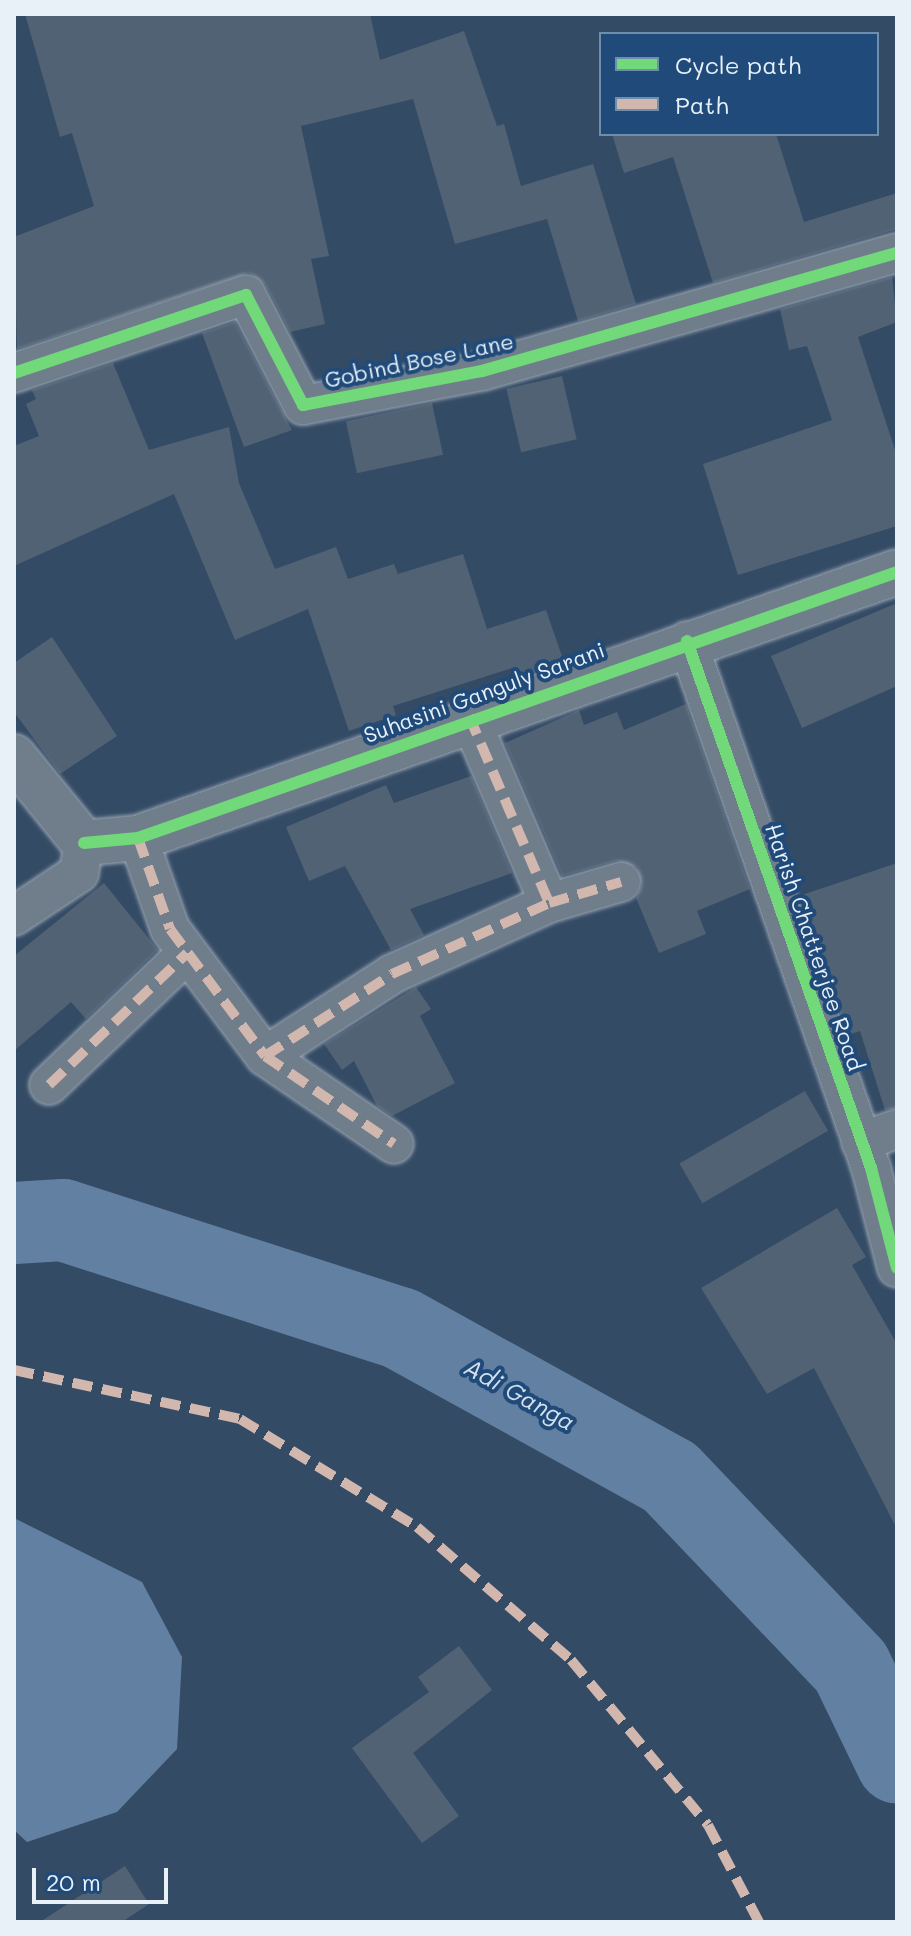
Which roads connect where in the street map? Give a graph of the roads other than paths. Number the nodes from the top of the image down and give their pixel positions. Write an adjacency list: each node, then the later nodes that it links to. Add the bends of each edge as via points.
1 (897, 253): 2 (street, Gobind Bose Lane, via 482,371 303,405 246,295)
2 (14, 373)
3 (897, 572): 4 (street, Suhasini Ganguly Sarani)
4 (687, 641): 5 (street, Suhasini Ganguly Sarani); 16 (street, Harish Chatterjee Road)
5 (469, 716): 7 (street, Suhasini Ganguly Sarani); 10 (street)
6 (14, 757): 8 (street)
7 (138, 838): 8 (street, Suhasini Ganguly Sarani); 12 (street, via 170,929)
8 (84, 843): 11 (street, via 79,873)
9 (621, 882): 10 (street)
10 (549, 903): 13 (street, via 392,974)
11 (14, 916)
12 (187, 953): 13 (street); 14 (street)
13 (265, 1056): 17 (street)
14 (49, 1085)
15 (897, 1129): 16 (street)
16 (861, 1142): 18 (street, Harish Chatterjee Road)
17 (394, 1144)
18 (897, 1268)

